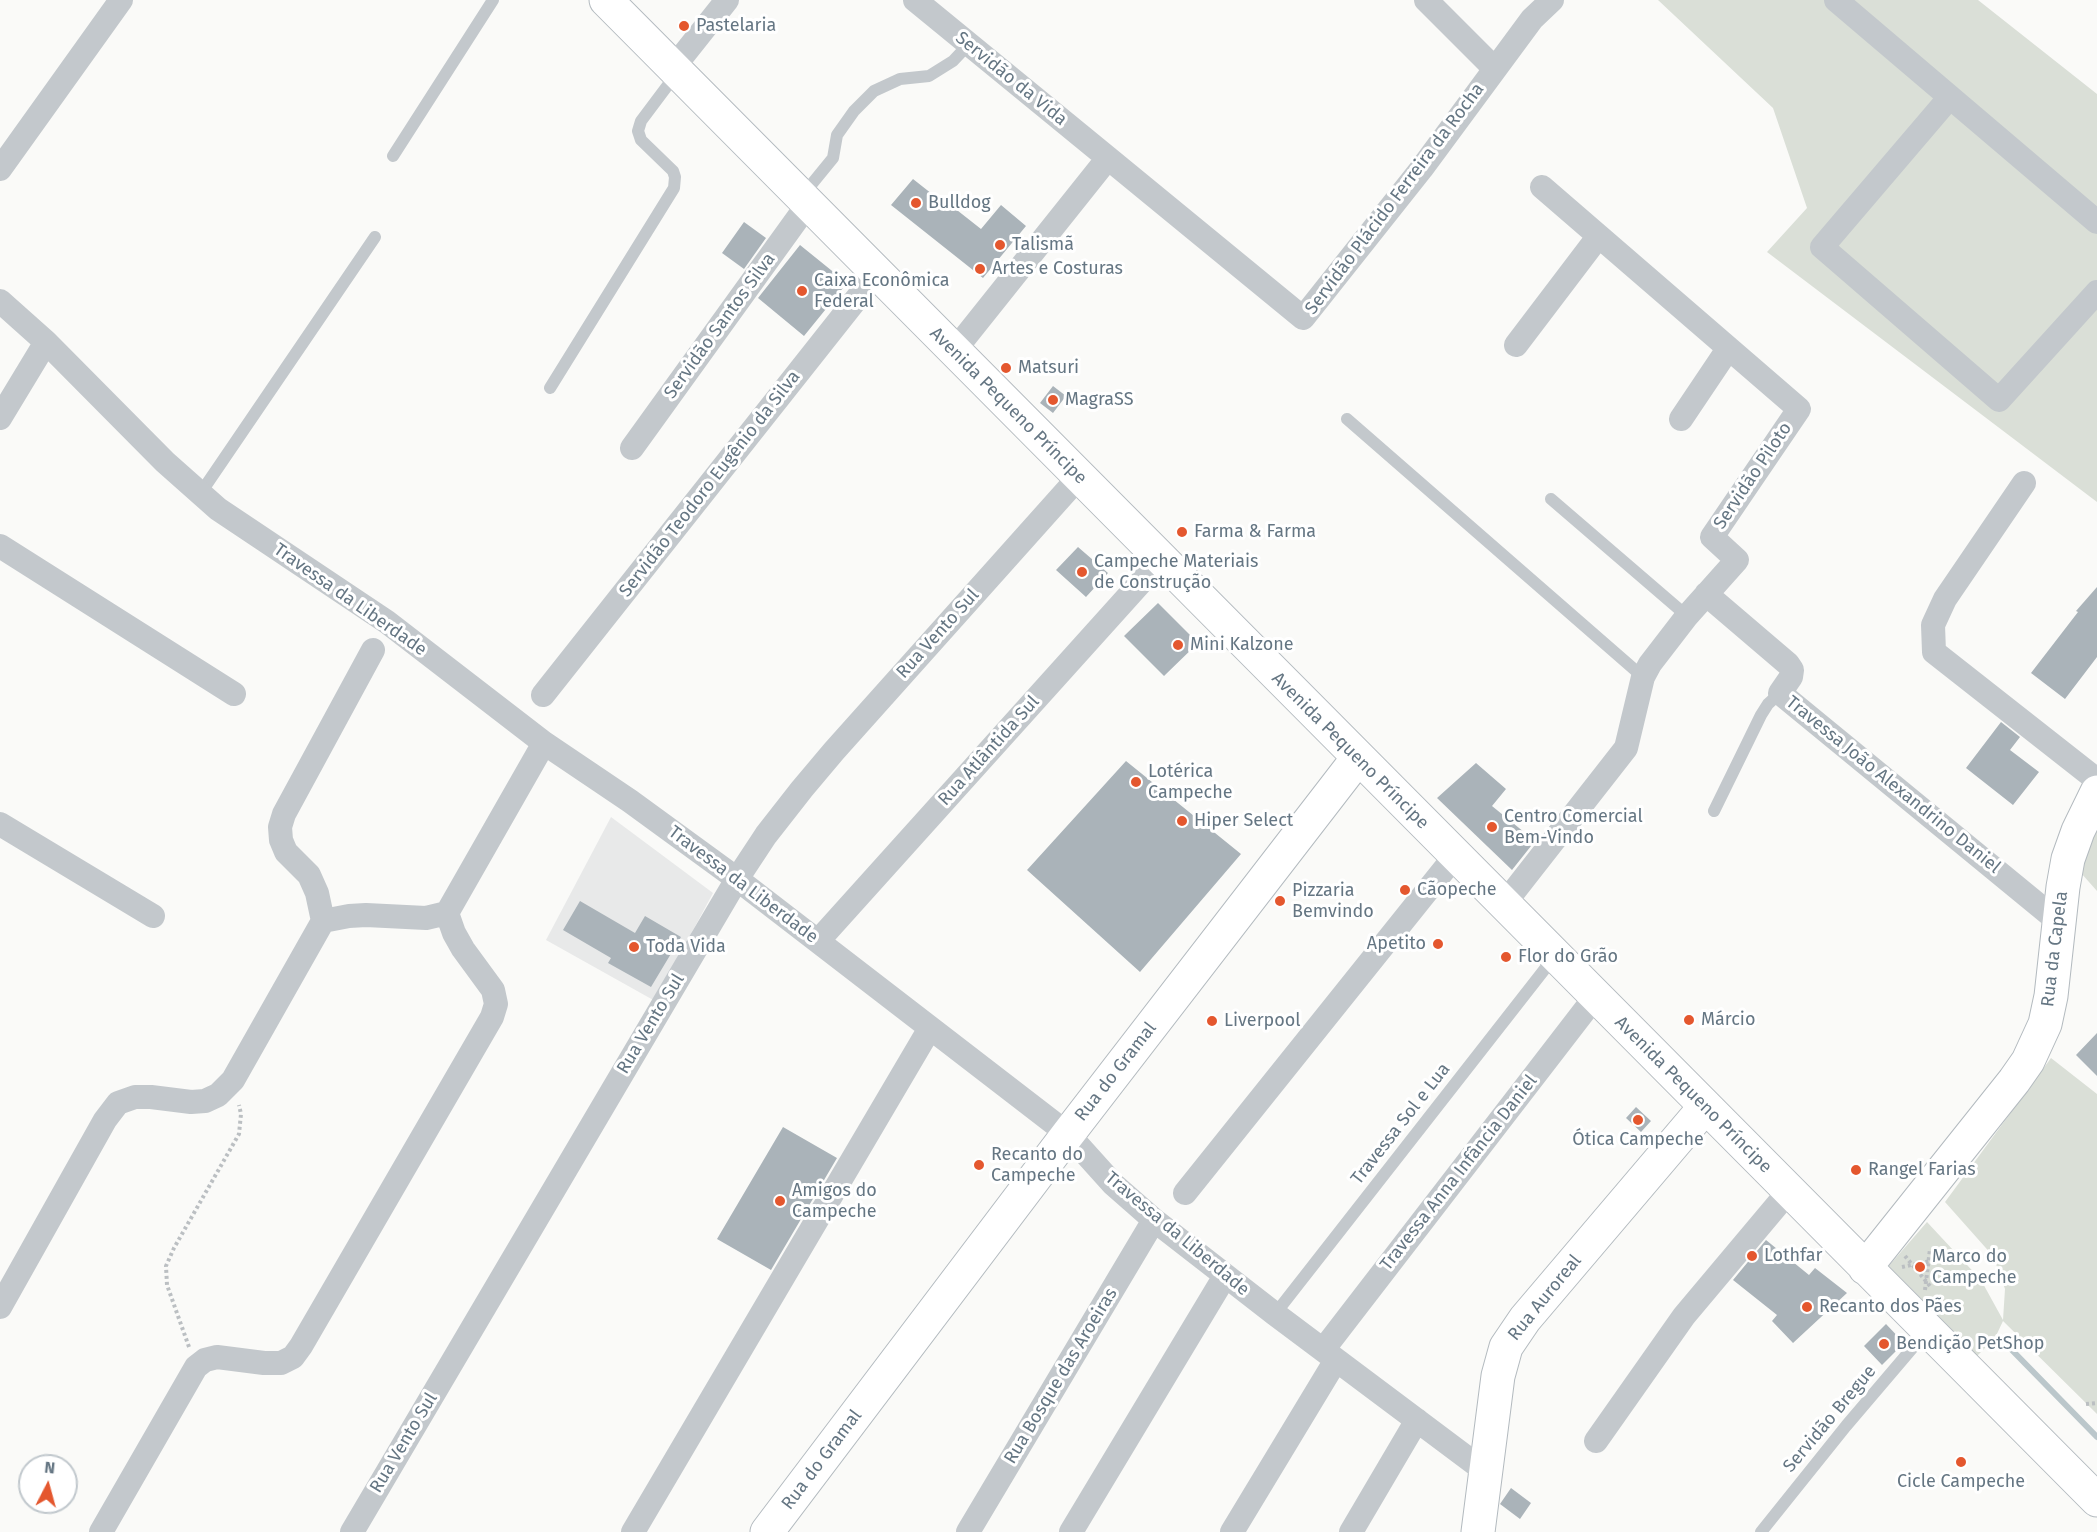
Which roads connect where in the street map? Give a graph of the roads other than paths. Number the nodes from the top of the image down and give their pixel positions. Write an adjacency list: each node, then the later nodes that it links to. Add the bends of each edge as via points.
1 (121, 0): 15 (street)
2 (493, 0): 13 (lane)
3 (606, 0): 11 (main road, Avenida Pequeno Príncipe)
4 (727, 0): 11 (street)
5 (915, 0): 9 (street, Servidão da Vida)
6 (1426, 0): 10 (street)
7 (1552, 0): 10 (street, Servidão Plácido Ferreira da Rocha)
8 (1836, 0): 12 (street)
9 (969, 44): 14 (street, Servidão da Vida); 17 (lane, via 953,62 928,76 900,79 874,91 837,135 832,158)
10 (1494, 68): 14 (street, Servidão Plácido Ferreira da Rocha, via 1422,168 1303,318)
11 (675, 70): 17 (main road, Avenida Pequeno Príncipe); 28 (lane, via 638,131 641,140 673,171 674,188)
12 (1950, 97): 18 (street); 22 (street, via 1822,247 1999,400)
13 (393, 156)
14 (1108, 158): 27 (street)
15 (0, 169)
16 (1542, 188): 20 (street, Servidão Piloto)
17 (805, 200): 21 (main road, Avenida Pequeno Príncipe); 32 (street, Servidão Santos Silva)
18 (2097, 222)
19 (375, 237): 35 (lane)
20 (1598, 237): 25 (street); 26 (street, Servidão Piloto)
21 (877, 273): 27 (main road, Avenida Pequeno Príncipe); 45 (street, Servidão Teodoro Eugênio da Silva)
22 (2097, 292)
23 (0, 301): 24 (street, Travessa da Liberdade)
24 (46, 342): 29 (street); 35 (street, Travessa da Liberdade)
25 (1516, 345)
26 (1728, 349): 31 (street); 39 (street, Servidão Piloto, via 1799,409 1712,537 1737,560)
27 (954, 351): 33 (main road, Avenida Pequeno Príncipe)
28 (550, 388)
29 (0, 418)
30 (1347, 419): 42 (lane)
31 (1681, 420)
32 (632, 448)
33 (1079, 477): 38 (main road, Avenida Pequeno Príncipe); 52 (street, Rua Vento Sul, via 801,789)
34 (2024, 483): 48 (street, via 1945,599 1933,625 1934,652)
35 (200, 494): 46 (street, Travessa da Liberdade, via 251,533 387,622)
36 (1551, 500): 40 (lane)
37 (0, 546): 44 (street)
38 (1161, 560): 47 (main road, Avenida Pequeno Príncipe); 58 (street, Rua Atlântida Sul)
39 (1706, 594): 40 (street, Servidão Piloto); 43 (street, Travessa João Alexandrino Daniel, via 1788,664 1791,677)
40 (1687, 616): 42 (street, Servidão Piloto)
41 (373, 651): 56 (street, via 280,827 286,852 309,874)
42 (1643, 677): 53 (street, Servidão Piloto, via 1626,748)
43 (1780, 693): 49 (lane, via 1761,715); 57 (street, Travessa João Alexandrino Daniel)
44 (234, 694)
45 (543, 695)
46 (544, 743): 52 (street, Travessa da Liberdade); 54 (street)
47 (1358, 758): 51 (main road, Avenida Pequeno Príncipe); 63 (main road, Rua do Gramal)
48 (2095, 797): 57 (main road, Rua da Capela, via 2068,859)
49 (1714, 811)
50 (0, 824): 55 (street)
51 (1455, 856): 53 (main road, Avenida Pequeno Príncipe); 65 (street)
52 (737, 879): 58 (street, Travessa da Liberdade); 78 (street, Rua Vento Sul)
53 (1503, 904): 59 (main road, Avenida Pequeno Príncipe)
54 (447, 913): 56 (street, via 426,918 366,915); 77 (street, via 463,949 493,990 496,1004 492,1017 301,1346 280,1363 217,1357 196,1367)
55 (153, 916)
56 (323, 921): 69 (street, via 233,1080 218,1095 205,1101 135,1097 118,1103)
57 (2059, 922): 67 (main road, Rua da Capela, via 2045,1024 2028,1061)
58 (818, 942): 61 (street, Travessa da Liberdade)
59 (1555, 956): 60 (main road, Avenida Pequeno Príncipe); 70 (lane, Travessa Sol e Lua)
60 (1595, 997): 62 (main road, Avenida Pequeno Príncipe); 72 (street, Travessa Anna Infância Daniel)
61 (930, 1028): 63 (street, Travessa da Liberdade); 79 (street)
62 (1705, 1107): 64 (main road, Avenida Pequeno Príncipe); 75 (main road, Rua Auroreal, via 1513,1334 1498,1376)
63 (1068, 1134): 66 (street, Travessa da Liberdade, via 1113,1184); 80 (main road, Rua do Gramal)
64 (1789, 1191): 67 (main road, Avenida Pequeno Príncipe); 74 (street, via 1684,1316)
65 (1185, 1193)
66 (1154, 1220): 68 (street, Travessa da Liberdade); 81 (street, Rua Bosque das Aroeiras)
67 (1866, 1268): 71 (main road, Avenida Pequeno Príncipe)
68 (1225, 1276): 70 (street, Travessa da Liberdade); 82 (street)
69 (0, 1307)
70 (1275, 1314): 72 (street, Travessa da Liberdade)
71 (1926, 1315): 76 (main road, Avenida Pequeno Príncipe); 86 (lane, Servidão Bregue, via 1846,1426)
72 (1329, 1355): 73 (street, Travessa da Liberdade); 83 (street, Travessa Anna Infância Daniel)
73 (1417, 1420): 75 (street, Travessa da Liberdade); 84 (street)
74 (1596, 1441)
75 (1486, 1472): 85 (main road, Rua Auroreal)
76 (2097, 1500)
77 (101, 1532)
78 (352, 1532)
79 (633, 1532)
80 (767, 1532)
81 (968, 1532)
82 (1071, 1532)
83 (1232, 1532)
84 (1351, 1532)
85 (1478, 1532)
86 (1761, 1532)

